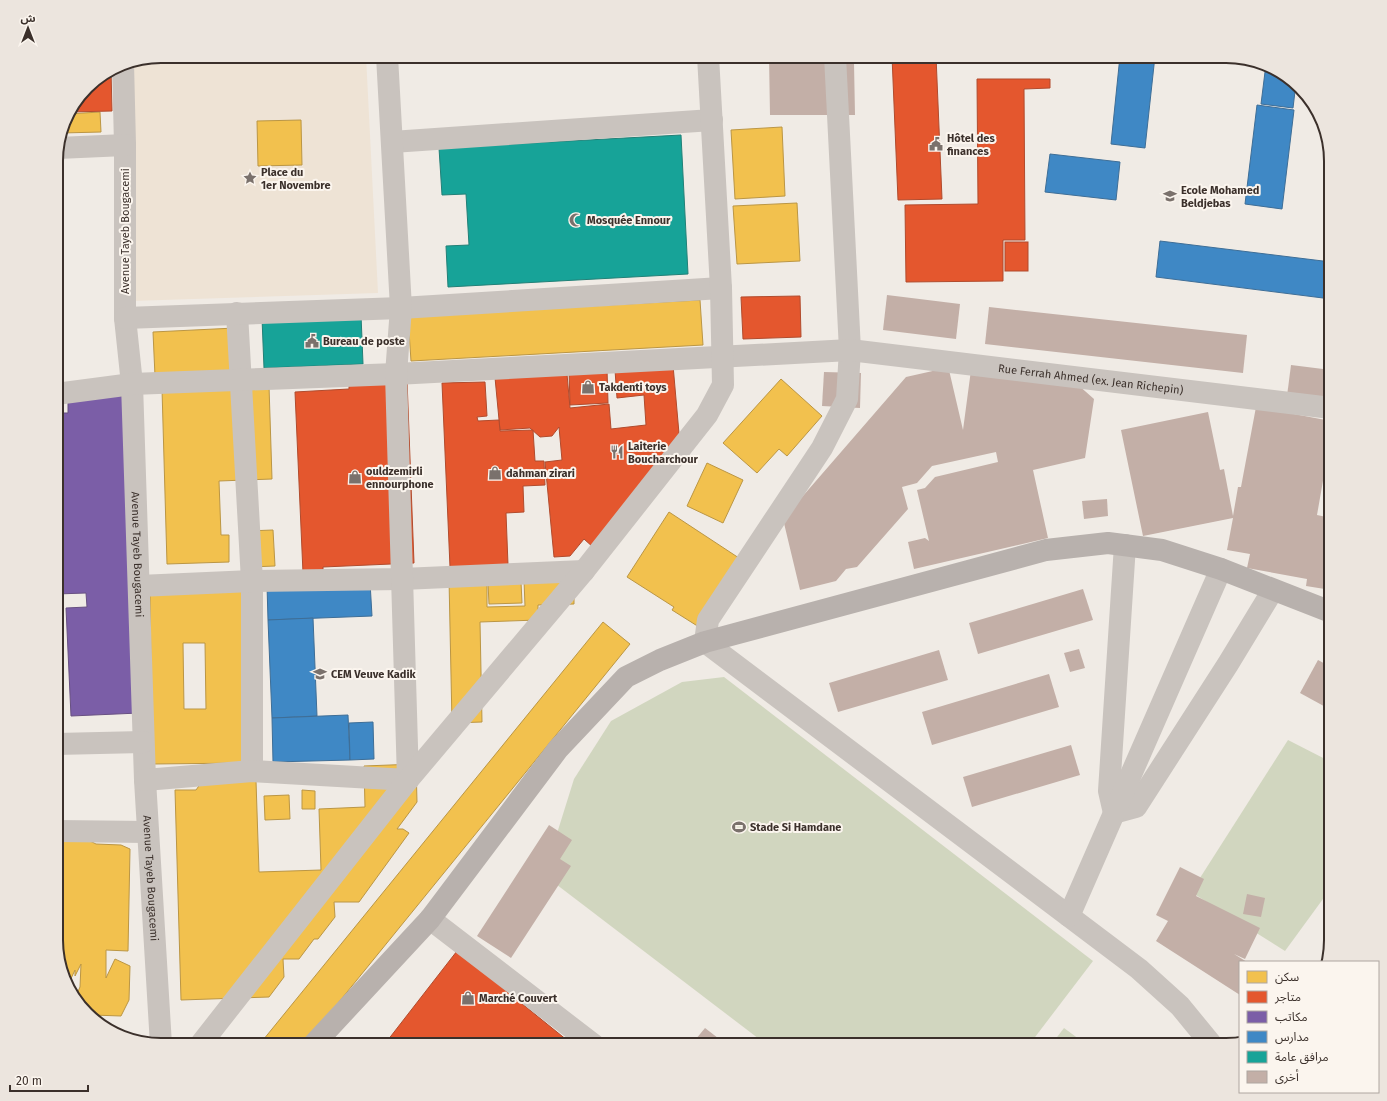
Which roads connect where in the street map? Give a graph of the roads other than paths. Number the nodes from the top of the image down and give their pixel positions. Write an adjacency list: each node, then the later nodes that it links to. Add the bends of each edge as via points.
1 (387, 63): 6 (street)
2 (708, 63): 5 (street)
3 (835, 63): 13 (street)
4 (123, 70): 7 (street, Avenue Tayeb Bougacemi)
5 (712, 120): 6 (street); 9 (street)
6 (392, 142): 10 (street)
7 (125, 145): 8 (street); 12 (street, Avenue Tayeb Bougacemi)
8 (64, 148)
9 (721, 288): 10 (street); 14 (street)
10 (401, 308): 11 (street); 15 (street)
11 (237, 314): 12 (street); 16 (street)
12 (125, 318): 17 (street, Avenue Tayeb Bougacemi)
13 (850, 350): 14 (street, Rue Ferrah Ahmed (ex. Jean Richepin)); 19 (street, Rue Ferrah Ahmed (ex. Jean Richepin)); 28 (street, via 847,399 822,448 708,620)
14 (722, 357): 15 (street, Rue Ferrah Ahmed (ex. Jean Richepin)); 22 (street, via 723,385 707,415)
15 (396, 374): 16 (street, Rue Ferrah Ahmed (ex. Jean Richepin)); 23 (street)
16 (240, 381): 17 (street, Rue Ferrah Ahmed (ex. Jean Richepin)); 24 (street)
17 (132, 384): 18 (street, Rue Ferrah Ahmed (ex. Jean Richepin)); 25 (street, Avenue Tayeb Bougacemi)
18 (63, 393)
19 (1324, 407)
20 (1125, 545): 21 (main road, via 1162,550); 28 (main road, via 1108,543 1046,550); 34 (street, via 1109,791)
21 (1221, 569): 26 (main road); 34 (street)
22 (584, 571): 23 (street); 33 (street)
23 (402, 579): 24 (street); 33 (street)
24 (252, 581): 25 (street); 31 (street)
25 (139, 586): 29 (street, Avenue Tayeb Bougacemi)
26 (1273, 590): 27 (main road); 34 (street, via 1136,807)
27 (1324, 609)
28 (705, 642): 37 (street); 38 (main road, via 626,677 558,749)
29 (143, 742): 30 (street); 32 (street, Avenue Tayeb Bougacemi)
30 (63, 744)
31 (252, 771): 32 (street); 33 (street)
32 (145, 780): 36 (street, Avenue Tayeb Bougacemi)
33 (408, 780): 40 (street)
34 (1114, 813): 37 (street)
35 (63, 831): 36 (street)
36 (148, 832): 39 (street, Avenue Tayeb Bougacemi)
37 (1069, 916): 43 (street, via 1139,969 1180,1006)
38 (430, 919): 41 (main road); 42 (street)
39 (161, 1038)
40 (205, 1038)
41 (320, 1038)
42 (585, 1038)
43 (1206, 1038)

